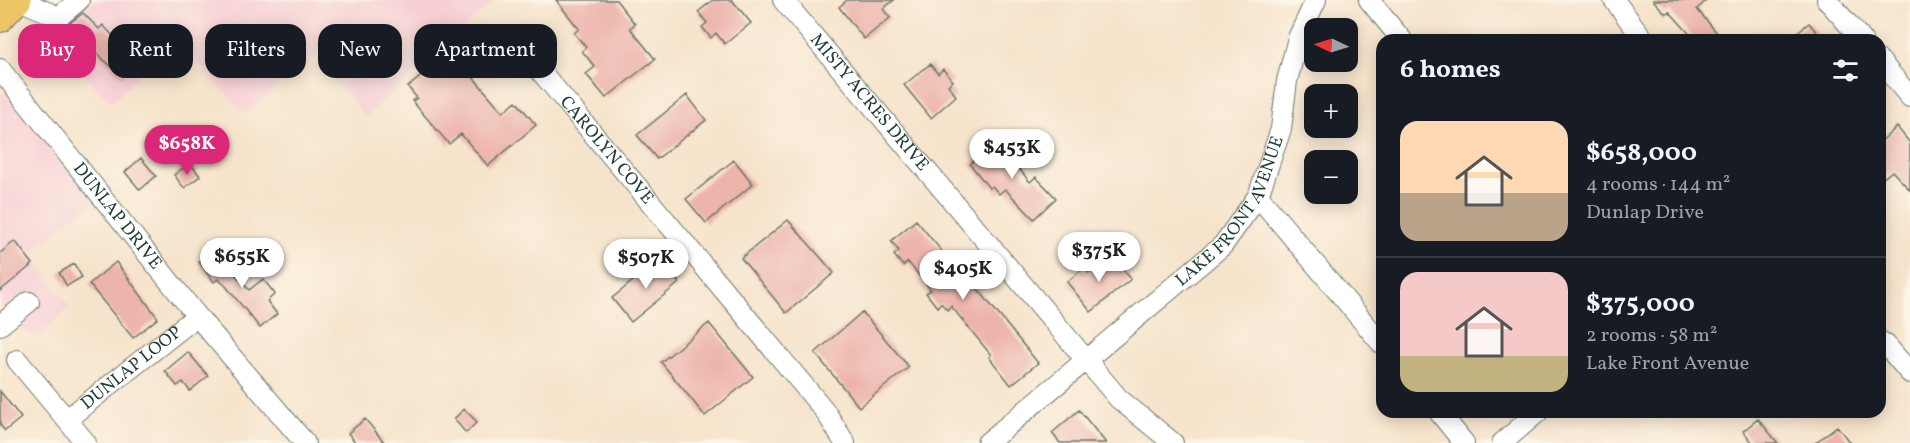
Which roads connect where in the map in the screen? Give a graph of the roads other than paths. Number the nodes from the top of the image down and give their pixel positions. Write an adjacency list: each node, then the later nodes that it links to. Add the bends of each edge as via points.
1 (19, 0): 2 (street, via 59,17); 8 (main road)
2 (79, 0)
3 (783, 0): 23 (street, MISTY ACRES DRIVE)
4 (1316, 0): 16 (street, LAKE FRONT AVENUE, via 1298,38 1281,129)
5 (1369, 0): 9 (street)
6 (1614, 0): 10 (street)
7 (1827, 0): 11 (street)
8 (0, 19)
9 (1397, 34)
10 (1640, 34)
11 (1857, 34)
12 (1886, 68): 15 (street)
13 (0, 69): 18 (street, DUNLAP DRIVE)
14 (546, 78): 30 (street, CAROLYN COVE, via 825,411)
15 (1910, 97)
16 (1258, 196): 20 (street); 23 (street, LAKE FRONT AVENUE, via 1223,245)
17 (29, 302): 19 (street)
18 (197, 316): 27 (street, DUNLAP LOOP); 29 (street, DUNLAP DRIVE)
19 (0, 325)
20 (1376, 337)
21 (1886, 345): 24 (street)
22 (17, 360): 27 (street, DUNLAP LOOP)
23 (1087, 362): 31 (street, LAKE FRONT AVENUE); 32 (street, MISTY ACRES DRIVE, via 1119,399)
24 (1910, 373)
25 (1444, 418): 33 (street)
26 (1531, 418): 34 (street)
27 (67, 419): 28 (street, DUNLAP LOOP)
28 (86, 443)
29 (304, 443)
30 (845, 443)
31 (987, 443)
32 (1173, 443)
33 (1464, 443)
34 (1502, 443)

